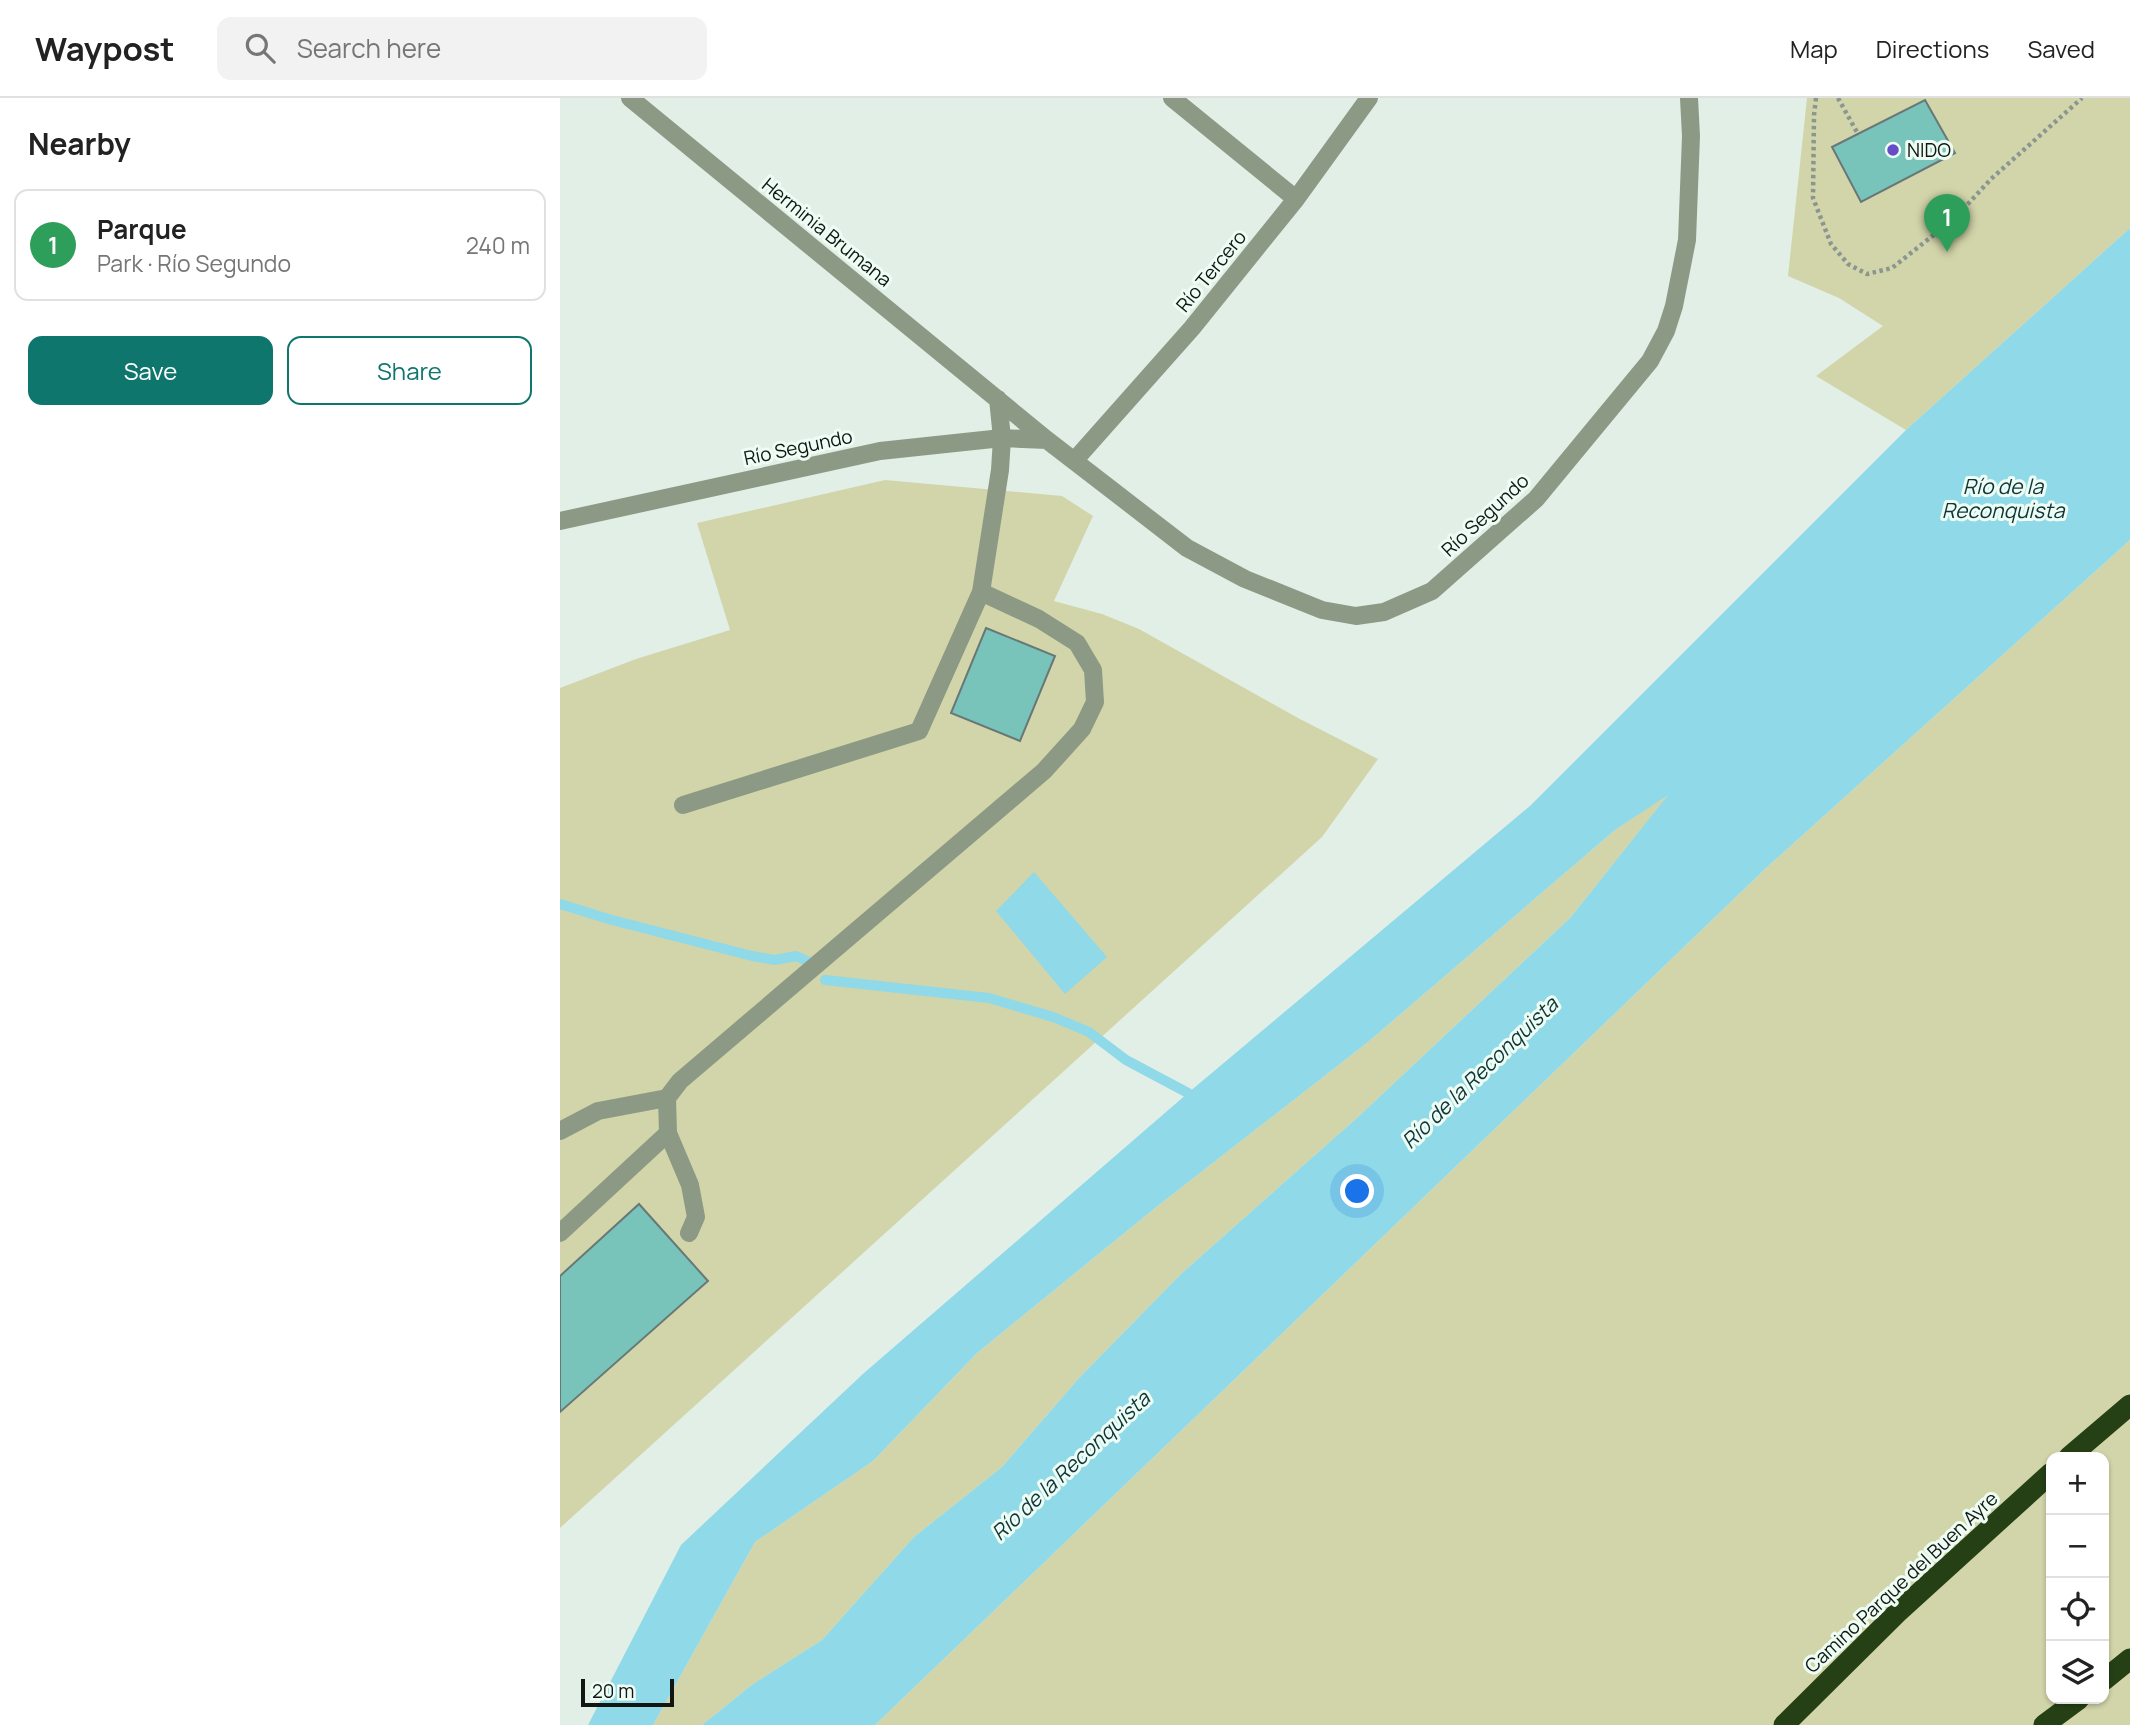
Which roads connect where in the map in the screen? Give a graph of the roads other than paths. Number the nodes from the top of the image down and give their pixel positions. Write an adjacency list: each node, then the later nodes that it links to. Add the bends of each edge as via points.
1 (629, 98): 6 (street, Herminia Brumana)
2 (1172, 98): 5 (street)
3 (1368, 98): 5 (street, Río Tercero)
4 (1689, 98): 9 (street, Río Segundo, via 1687,240 1666,331 1650,361 1536,499 1432,591 1384,612 1356,616 1322,610 1245,579 1187,548)
5 (1296, 200): 9 (street, Río Tercero, via 1192,328)
6 (998, 399): 7 (street); 8 (street, Herminia Brumana)
7 (1002, 438): 8 (street, Río Segundo); 10 (street, Río Segundo, via 880,451); 11 (street)
8 (1047, 440): 9 (street, Herminia Brumana)
9 (1074, 461)
10 (561, 519)
11 (981, 592): 12 (street, via 919,731); 13 (street, via 1077,643 1094,680 1095,702 1082,729 1044,771 680,1082)
12 (683, 805)
13 (667, 1098): 14 (street, via 598,1111); 15 (street)
14 (560, 1131)
15 (668, 1133): 16 (street); 17 (street, via 690,1185 696,1217)
16 (560, 1233)
17 (689, 1233)
18 (2130, 1405): 19 (highway)
19 (2075, 1452)
20 (2046, 1478): 24 (highway, Camino Parque del Buen Ayre, via 1897,1613)
21 (2130, 1659): 22 (highway)
22 (2109, 1676)
23 (2072, 1704): 25 (highway)
24 (1784, 1725)
25 (2044, 1725)

